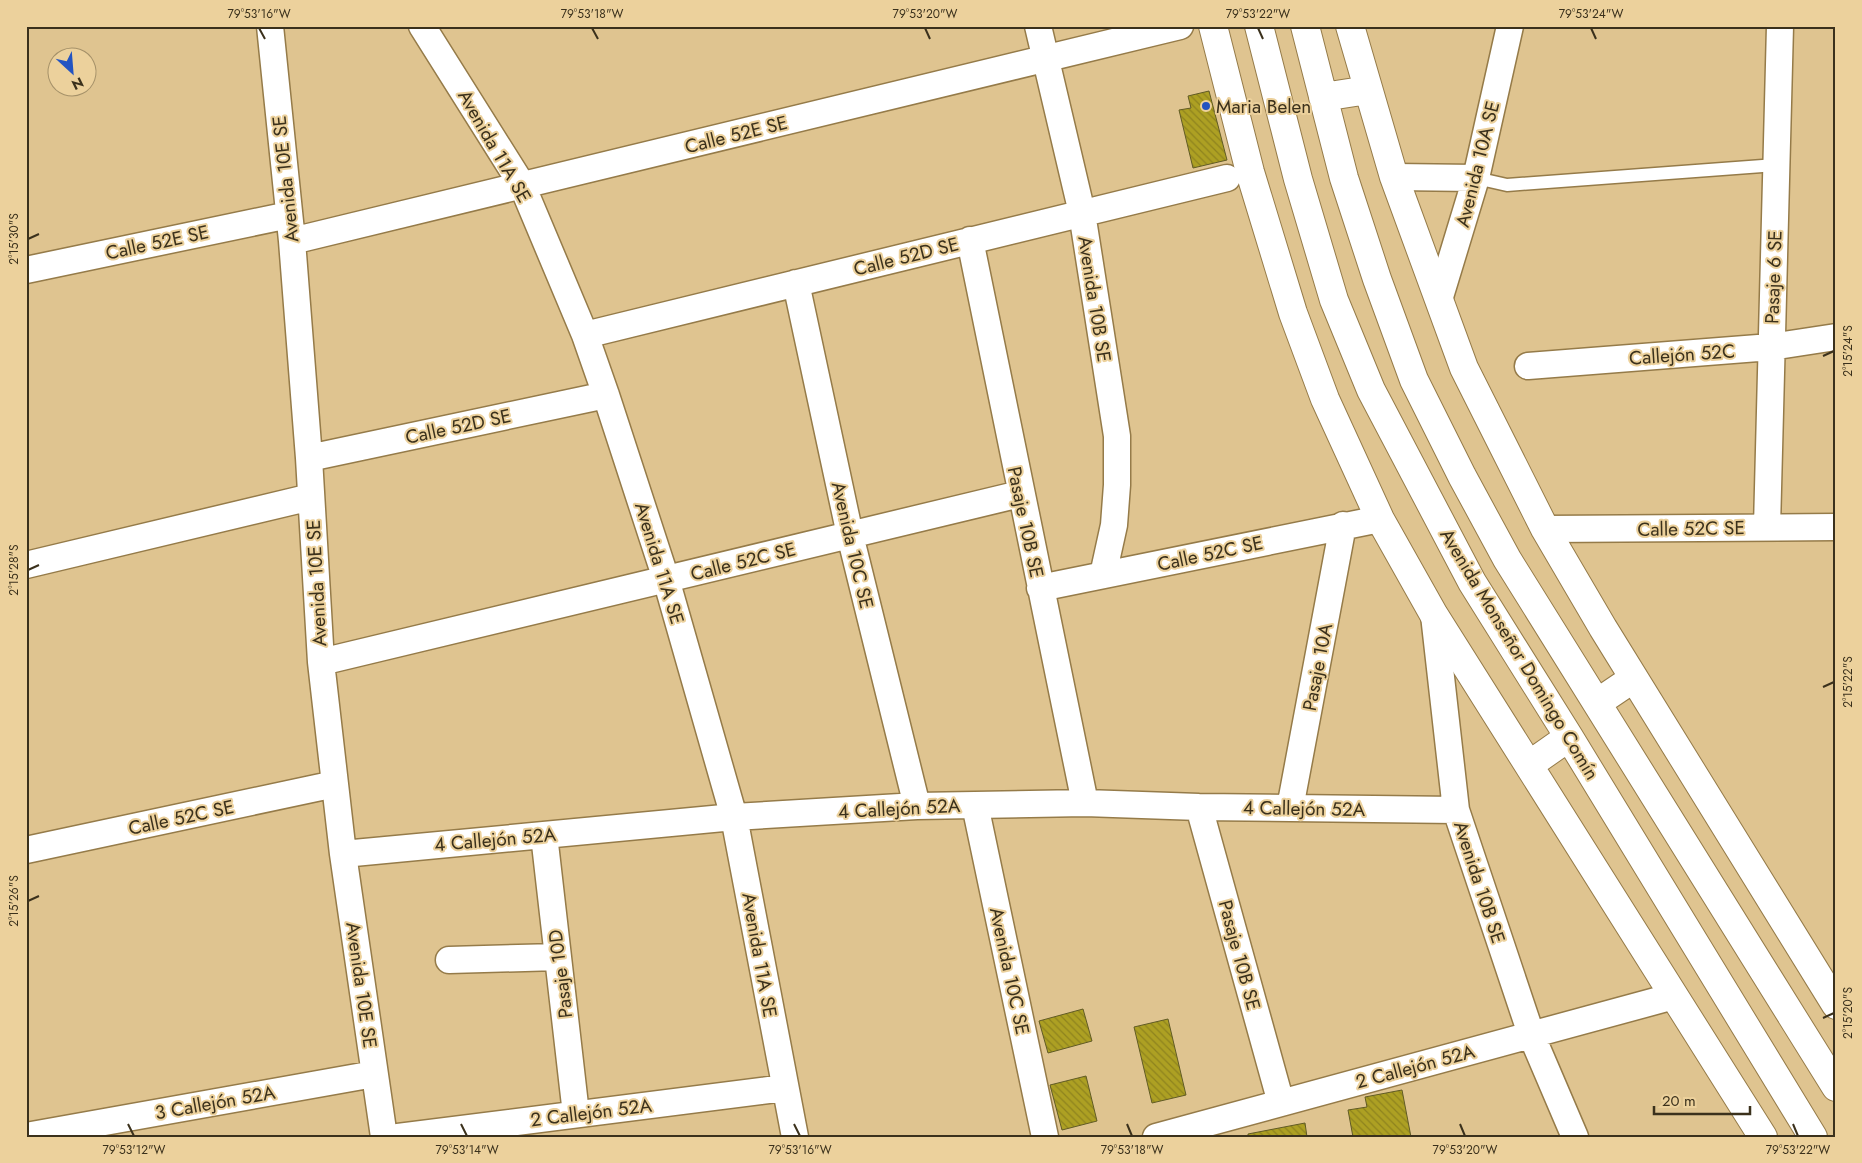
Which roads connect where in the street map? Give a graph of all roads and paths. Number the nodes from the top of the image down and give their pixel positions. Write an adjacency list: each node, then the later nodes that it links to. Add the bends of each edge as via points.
1 (270, 26): 20 (street, Avenida 10E SE)
2 (422, 26): 18 (street, Avenida 11A SE)
3 (1038, 26): 11 (street, Avenida 10B SE)
4 (1180, 26): 11 (street, Calle 52E SE)
5 (1213, 26): 27 (main road, via 1250,172)
6 (1258, 26): 25 (main road, Avenida Monseñor Domingo Comín)
7 (1305, 26): 13 (main road, Avenida Monseñor Domingo Comín)
8 (1350, 26): 12 (main road)
9 (1510, 26): 17 (street, Avenida 10A SE)
10 (1780, 26): 14 (street, Pasaje 6 SE)
11 (1045, 59): 18 (street, Calle 52E SE); 19 (street, Avenida 10B SE)
12 (1368, 90): 13 (main road); 15 (main road)
13 (1323, 97): 49 (main road, Avenida Monseñor Domingo Comín, via 1344,178 1414,380 1507,559)
14 (1776, 165): 17 (lane, via 1507,185); 30 (street, Pasaje 6 SE)
15 (1394, 177): 17 (street); 26 (main road)
16 (1227, 178): 19 (street, Calle 52D SE)
17 (1476, 178): 26 (street, Avenida 10A SE)
18 (522, 185): 22 (street, Calle 52E SE); 28 (street, Avenida 11A SE)
19 (1082, 213): 21 (street, Calle 52D SE); 43 (street, Avenida 10B SE, via 1117,436 1118,485 1114,525)
20 (289, 214): 22 (street, Avenida 10E SE); 23 (street, Calle 52E SE)
21 (970, 240): 24 (street, Calle 52D SE); 34 (street, Pasaje 10B SE)
22 (292, 241): 33 (street, Avenida 10E SE)
23 (26, 270)
24 (796, 283): 28 (street, Calle 52D SE); 41 (street, Avenida 10C SE)
25 (1334, 300): 27 (main road); 50 (main road, Avenida Monseñor Domingo Comín, via 1371,390 1472,582)
26 (1439, 300): 40 (main road, via 1464,368)
27 (1293, 313): 36 (main road, via 1325,400)
28 (585, 335): 32 (street, Avenida 11A SE)
29 (1836, 338): 30 (street, Callejón 52C)
30 (1771, 347): 31 (street, Callejón 52C); 38 (street, Pasaje 6 SE)
31 (1528, 366)
32 (606, 395): 33 (street, Calle 52D SE); 44 (street, Avenida 11A SE)
33 (309, 458): 35 (street, Avenida 10E SE)
34 (1020, 494): 41 (street, Calle 52C SE); 45 (street, Pasaje 10B SE)
35 (311, 497): 42 (street); 47 (street, Avenida 10E SE)
36 (1380, 518): 37 (street, Calle 52C SE); 46 (main road)
37 (1343, 526): 43 (street, Calle 52C SE); 57 (street, Pasaje 10A)
38 (1767, 527): 39 (street, Calle 52C SE); 40 (street, Calle 52C SE)
39 (1836, 528)
40 (1546, 529): 48 (main road)
41 (850, 535): 44 (street, Calle 52C SE); 55 (street, Avenida 10C SE)
42 (26, 565)
43 (1103, 575): 45 (street, Calle 52C SE)
44 (666, 579): 47 (street, Calle 52C SE); 59 (street, Avenida 11A SE)
45 (1040, 588): 53 (street, Pasaje 10B SE)
46 (1434, 615): 51 (main road); 58 (street, Avenida 10B SE)
47 (321, 662): 52 (street, Avenida 10E SE)
48 (1634, 678): 49 (main road); 66 (main road)
49 (1597, 703): 69 (main road, Avenida Monseñor Domingo Comín)
50 (1569, 737): 51 (main road); 81 (main road, Avenida Monseñor Domingo Comín)
51 (1529, 765): 65 (main road)
52 (335, 784): 61 (street, Calle 52C SE); 62 (street, Avenida 10E SE)
53 (1085, 803): 54 (street, 4 Callejón 52A); 56 (street, 4 Callejón 52A)
54 (974, 805): 55 (street, 4 Callejón 52A); 77 (street, Avenida 10C SE)
55 (918, 806): 59 (street, 4 Callejón 52A)
56 (1199, 807): 57 (street, 4 Callejón 52A); 71 (street, Pasaje 10B SE)
57 (1290, 808): 58 (street, 4 Callejón 52A)
58 (1456, 810): 67 (street, Avenida 10B SE)
59 (734, 816): 60 (street, 4 Callejón 52A); 70 (street, Avenida 11A SE)
60 (544, 835): 62 (street, 4 Callejón 52A); 63 (street, Pasaje 10D)
61 (26, 850)
62 (344, 854): 68 (street, Avenida 10E SE)
63 (558, 957): 64 (street); 72 (street, Pasaje 10D)
64 (449, 960)
65 (1674, 996): 67 (street, 2 Callejón 52A); 80 (main road)
66 (1836, 1005)
67 (1531, 1034): 71 (street, 2 Callejón 52A); 79 (street, Avenida 10B SE)
68 (374, 1074): 73 (street, 3 Callejón 52A); 74 (street, Avenida 10E SE)
69 (1836, 1087)
70 (784, 1088): 72 (street, 2 Callejón 52A); 76 (street, Avenida 11A SE)
71 (1280, 1103): 78 (street, 2 Callejón 52A)
72 (576, 1114): 75 (street, 2 Callejón 52A)
73 (26, 1136)
74 (384, 1137)
75 (398, 1137)
76 (795, 1137)
77 (1045, 1137)
78 (1156, 1137)
79 (1575, 1137)
80 (1763, 1137)
81 (1813, 1137)

